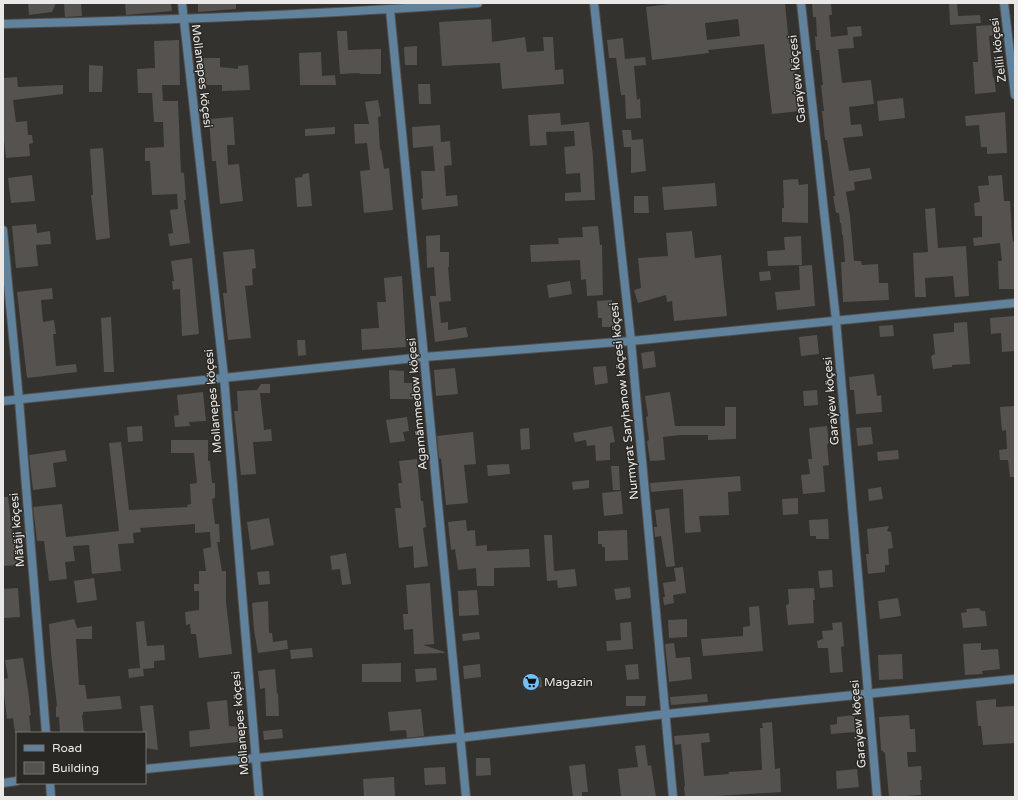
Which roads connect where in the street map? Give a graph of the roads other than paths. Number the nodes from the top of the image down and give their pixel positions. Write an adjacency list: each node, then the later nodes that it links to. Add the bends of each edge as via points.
1 (182, 3): 7 (street, Mollanepes köçesi)
2 (478, 3): 6 (street)
3 (594, 3): 13 (street, Nurmyrat Saryhanow köçesi köçesi)
4 (801, 3): 12 (street, Garaýew köçesi)
5 (1004, 3): 9 (street, Zelili köçesi)
6 (390, 10): 7 (street); 14 (street, Agamämmedow köçesi)
7 (183, 19): 8 (street); 15 (street, Mollanepes köçesi)
8 (3, 24)
9 (1015, 95)
10 (3, 230): 16 (street, Mätäji köçesi)
11 (1015, 303): 12 (street)
12 (836, 320): 13 (street); 19 (street, Garaýew köçesi)
13 (631, 341): 14 (street); 20 (street, Nurmyrat Saryhanow köçesi köçesi)
14 (424, 357): 15 (street); 22 (street, Agamämmedow köçesi)
15 (224, 377): 16 (street); 23 (street, Mollanepes köçesi)
16 (19, 400): 17 (street); 21 (street, Mätäji köçesi)
17 (3, 401)
18 (1015, 679): 19 (street)
19 (868, 695): 20 (street); 32 (street, Garaýew köçesi)
20 (666, 714): 22 (street); 31 (street, Nurmyrat Saryhanow köçesi köçesi)
21 (46, 732)
22 (459, 738): 23 (street); 30 (street, Agamämmedow köçesi)
23 (255, 758): 24 (street); 29 (street, Mollanepes köçesi)
24 (146, 769)
25 (16, 781): 26 (street)
26 (3, 783)
27 (50, 784): 28 (street)
28 (51, 797)
29 (259, 797)
30 (466, 797)
31 (673, 797)
32 (877, 797)

